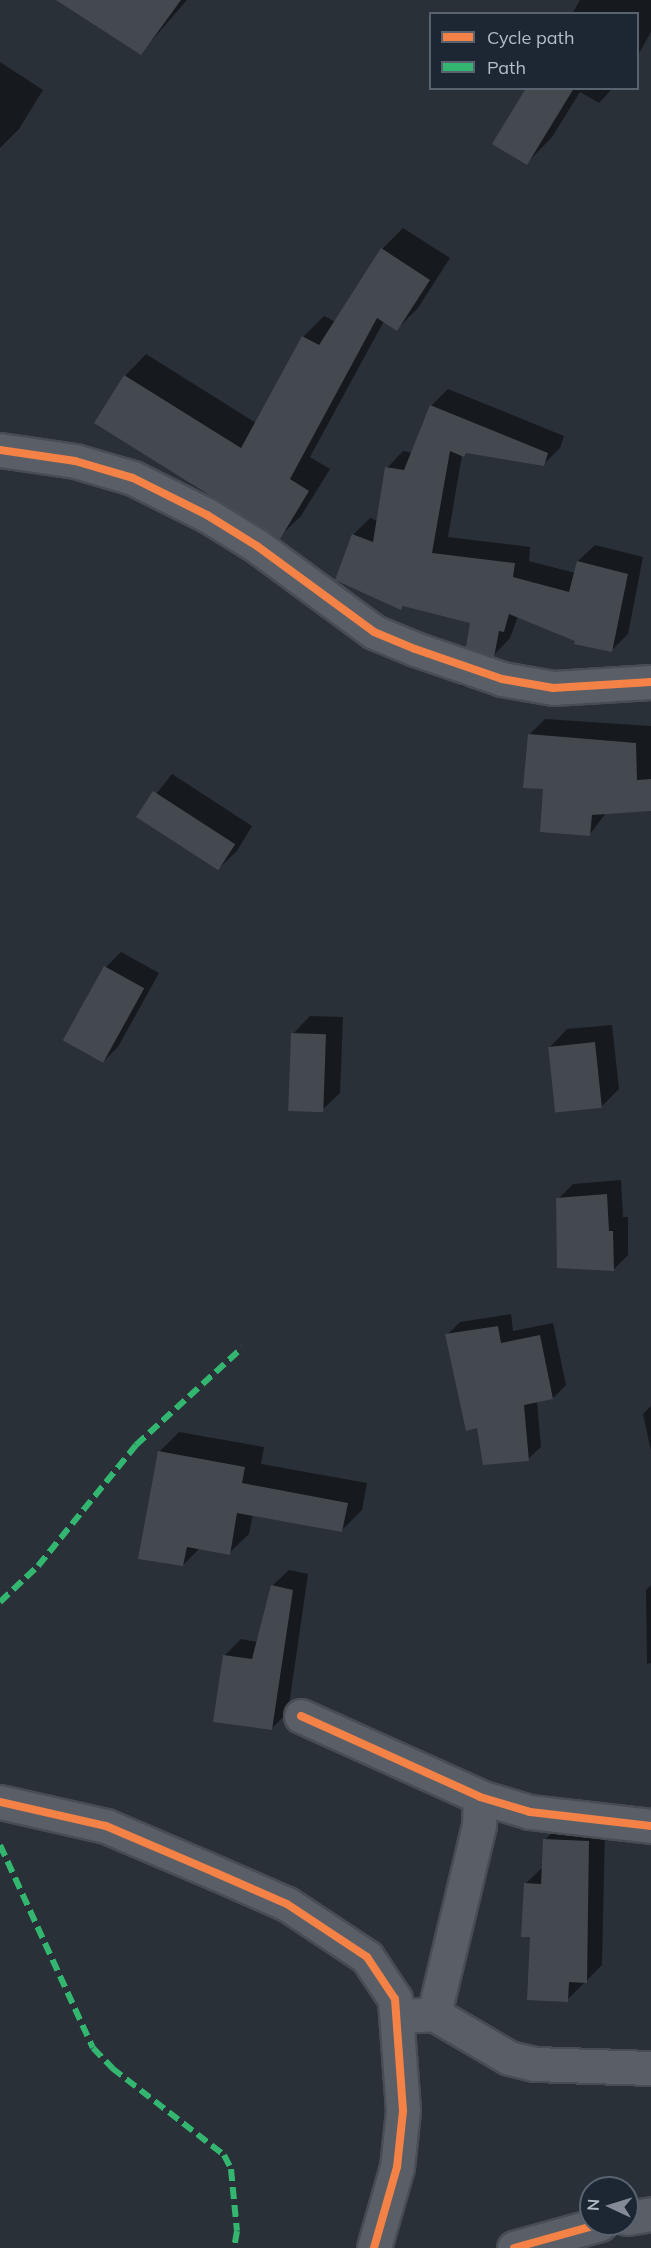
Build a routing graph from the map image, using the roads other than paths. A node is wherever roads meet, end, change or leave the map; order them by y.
1 (0, 450) edge
2 (651, 682) edge
3 (301, 1716) dead end
4 (480, 1797) junction
5 (0, 1802) edge
6 (651, 1826) edge
7 (434, 2014) junction
8 (399, 2016) junction
9 (651, 2068) edge
10 (579, 2230) edge
11 (374, 2248) edge
12 (514, 2248) edge

1 - 2 street
3 - 4 street
4 - 6 street
4 - 7 street
5 - 8 street
7 - 8 street
7 - 9 street
8 - 11 street
10 - 12 street

